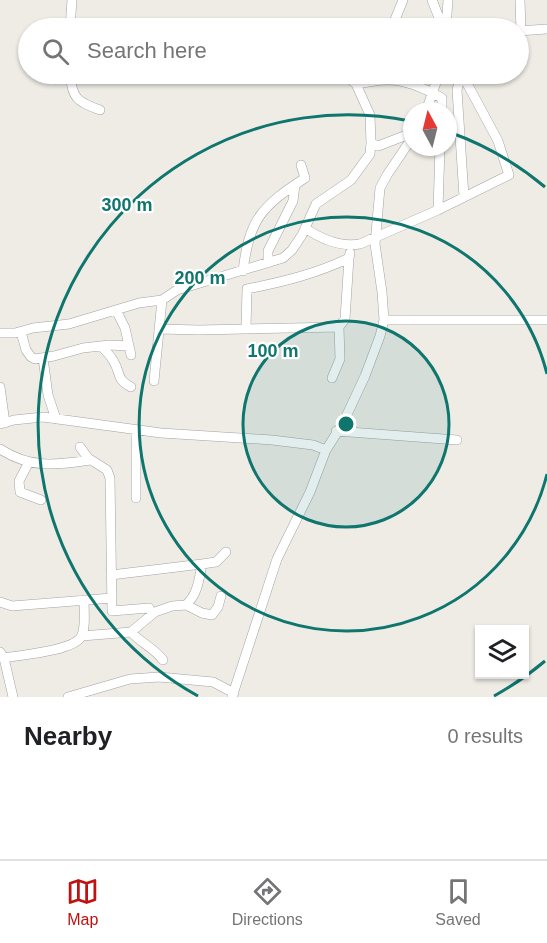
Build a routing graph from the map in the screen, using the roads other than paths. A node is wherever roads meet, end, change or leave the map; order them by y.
1 (72, 0) edge
2 (403, 0) edge
3 (432, 0) edge
4 (448, 0) edge
5 (520, 0) edge
6 (70, 18) edge
7 (396, 18) edge
8 (440, 18) edge
9 (446, 18) edge
10 (520, 18) edge
11 (547, 29) edge
12 (529, 30) edge
13 (72, 84) edge
14 (356, 84) edge
15 (408, 84) edge
16 (436, 84) edge
17 (459, 84) edge
18 (467, 84) edge
19 (433, 93) junction
20 (430, 102) edge
21 (442, 102) edge
22 (100, 110) dead end
23 (403, 137) edge
24 (371, 143) junction
25 (403, 151) edge
26 (440, 156) edge
27 (301, 165) dead end
28 (295, 185) junction
29 (464, 197) junction
30 (438, 210) junction
31 (305, 228) junction
32 (375, 237) junction
33 (352, 245) junction
34 (349, 258) junction
35 (268, 263) junction
36 (243, 271) junction
37 (162, 300) junction
38 (116, 310) junction
39 (384, 320) junction
40 (547, 320) edge
41 (339, 327) junction
42 (159, 329) junction
43 (246, 329) junction
44 (21, 332) junction
45 (0, 333) edge
46 (101, 346) junction
47 (42, 358) junction
48 (332, 378) dead end
49 (154, 381) dead end
50 (0, 387) edge
51 (131, 387) dead end
52 (56, 419) junction
53 (2, 424) edge
54 (136, 430) junction
55 (336, 431) junction
56 (458, 440) dead end
57 (80, 447) dead end
58 (0, 449) edge
59 (326, 450) junction
60 (90, 460) junction
61 (30, 462) junction
62 (136, 498) dead end
63 (41, 500) dead end
64 (226, 552) dead end
65 (202, 564) junction
66 (111, 574) junction
67 (221, 596) dead end
68 (112, 598) junction
69 (84, 600) junction
70 (0, 602) edge
71 (186, 605) junction
72 (152, 614) junction
73 (131, 632) junction
74 (82, 636) junction
75 (2, 655) edge
76 (163, 660) dead end
77 (102, 686) junction
78 (233, 695) edge
79 (13, 697) edge
80 (68, 697) edge
81 (105, 697) edge

1 - 6 street
2 - 7 street
3 - 8 street
4 - 9 street
5 - 10 street
11 - 12 street
13 - 22 street
14 - 24 street
15 - 19 street
16 - 19 street
17 - 29 street
18 - 29 street
19 - 20 street
19 - 21 street
23 - 24 street
24 - 31 street
25 - 32 street
26 - 30 street
27 - 28 street
28 - 35 street
28 - 36 street
29 - 30 street
30 - 32 street
31 - 33 street
31 - 35 street
32 - 33 street
32 - 39 street
33 - 34 street
34 - 41 street
34 - 43 street
35 - 36 street
36 - 37 street
37 - 38 street
37 - 42 street
38 - 44 street
38 - 46 street
39 - 40 street
39 - 55 street
41 - 43 street
41 - 48 street
42 - 43 street
42 - 49 street
44 - 45 street
44 - 47 street
46 - 47 street
46 - 51 street
47 - 52 street
50 - 53 street
52 - 53 street
52 - 54 street
54 - 59 street
54 - 62 street
55 - 56 street
55 - 59 street
57 - 60 street
58 - 61 street
59 - 78 street
60 - 61 street
60 - 66 street
61 - 63 street
64 - 65 street
65 - 66 street
65 - 71 street
66 - 68 street
67 - 71 street
68 - 69 street
68 - 72 street
69 - 70 street
69 - 74 street
71 - 72 street
72 - 73 street
73 - 74 street
73 - 76 street
74 - 75 street
75 - 79 street
77 - 78 street
77 - 80 street
77 - 81 street

